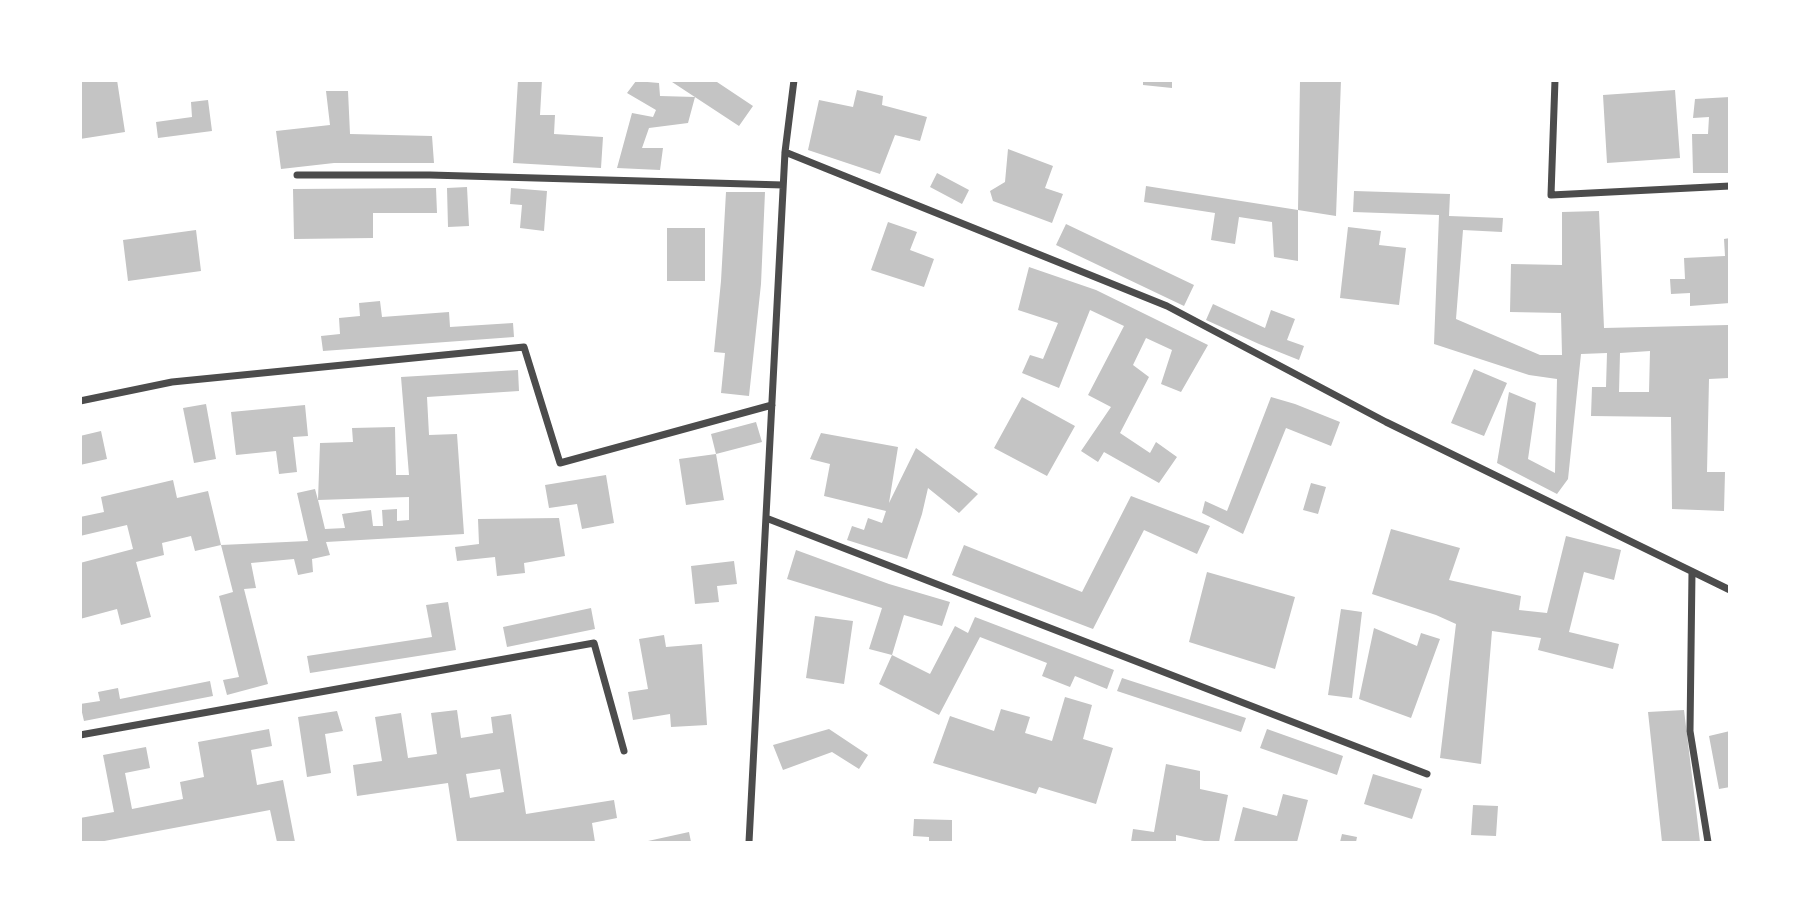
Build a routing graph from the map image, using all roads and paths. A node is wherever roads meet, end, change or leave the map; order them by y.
1 (794, 80) edge
2 (1555, 80) edge
3 (785, 152) junction
4 (297, 175) dead end
5 (783, 185) junction
6 (1730, 187) edge
7 (80, 401) edge
8 (772, 405) junction
9 (766, 518) junction
10 (1692, 572) junction
11 (1730, 590) edge
12 (80, 735) edge
13 (624, 751) dead end
14 (1427, 774) dead end
15 (750, 842) edge
16 (1708, 842) edge

1 - 3 street
2 - 6 street
3 - 5 street
3 - 10 street
4 - 5 street
5 - 8 street
7 - 8 street
8 - 9 street
9 - 14 street
9 - 15 street
10 - 11 street
10 - 16 street
12 - 13 street

